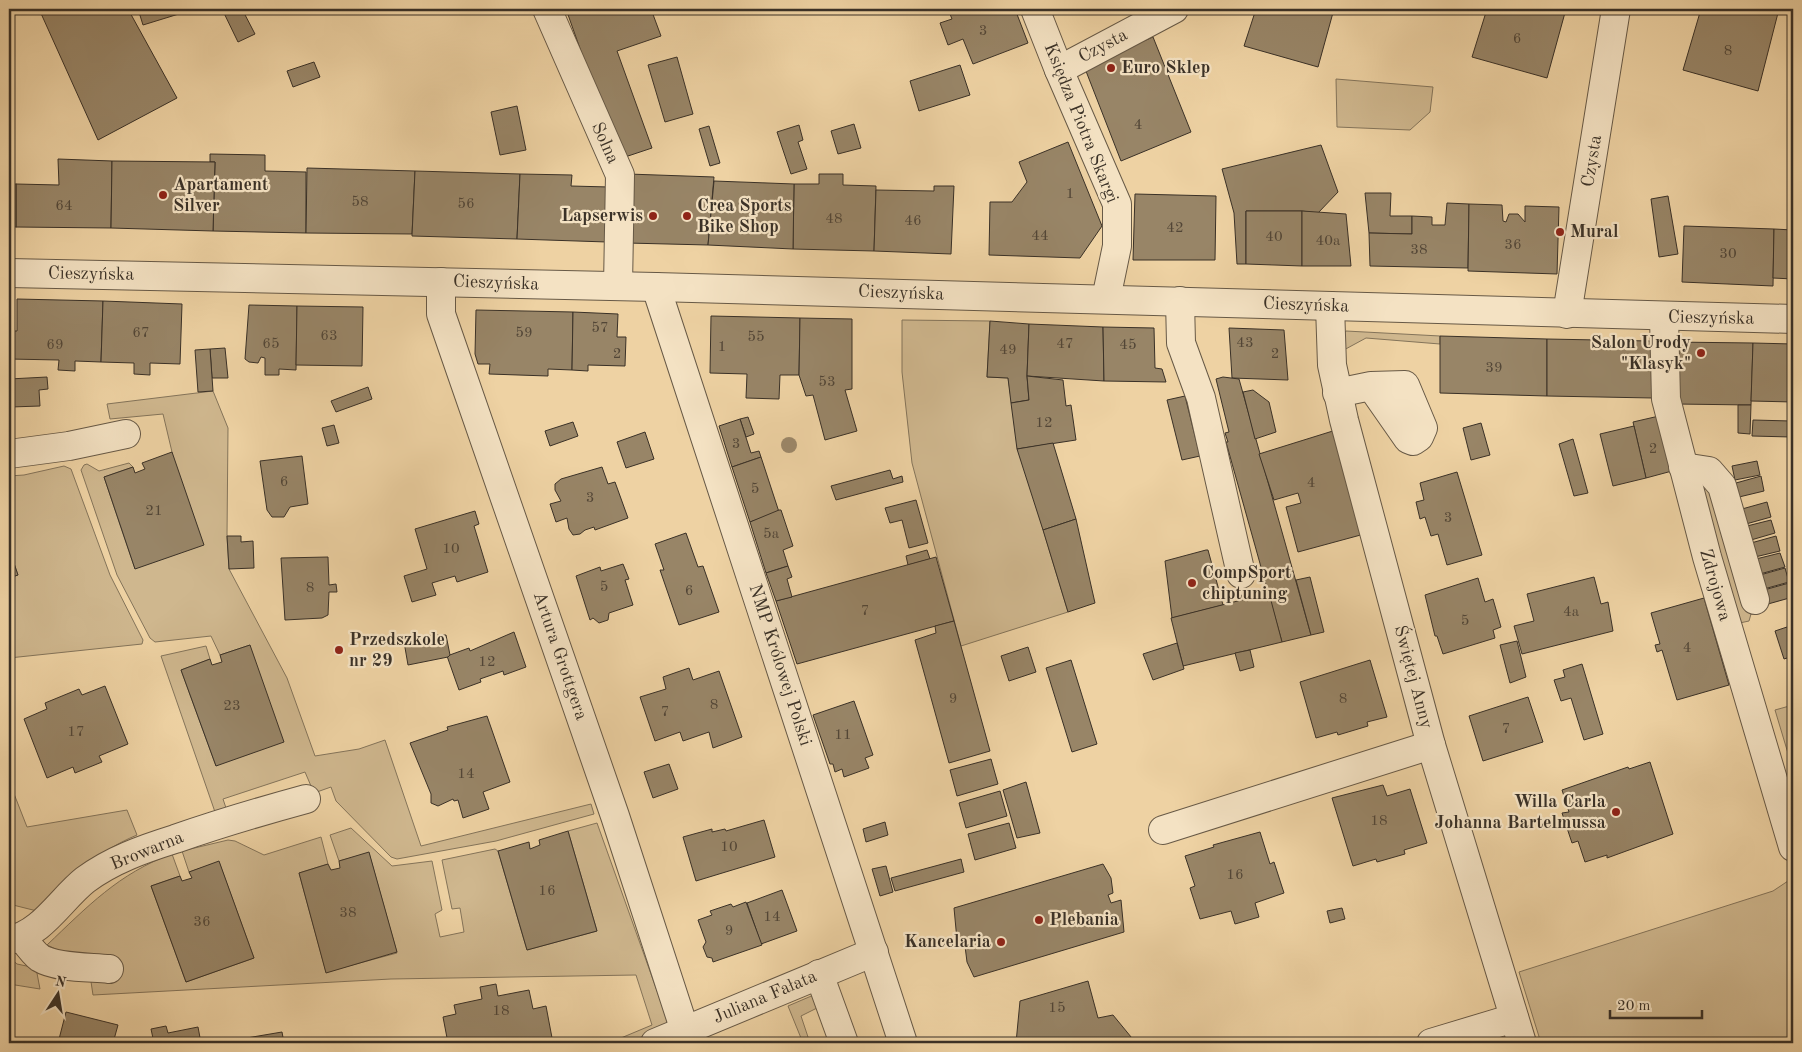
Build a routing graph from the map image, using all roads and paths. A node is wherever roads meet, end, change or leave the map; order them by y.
1 (547, 9) edge
2 (1035, 9) edge
3 (1174, 9) edge
4 (1616, 9) edge
5 (1059, 70) junction
6 (9, 273) edge
7 (442, 282) junction
8 (618, 286) junction
9 (656, 287) junction
10 (1106, 299) junction
11 (1180, 301) junction
12 (1330, 306) junction
13 (1568, 314) junction
14 (1664, 317) junction
15 (1793, 319) edge
16 (1371, 386) dead end
17 (1337, 393) junction
18 (126, 434) dead end
19 (9, 454) edge
20 (1683, 467) junction
21 (1240, 574) dead end
22 (1755, 600) dead end
23 (1431, 745) junction
24 (306, 799) dead end
25 (1163, 830) dead end
26 (1793, 847) edge
27 (15, 938) edge
28 (874, 952) junction
29 (821, 966) junction
30 (109, 969) dead end
31 (1518, 1031) edge
32 (691, 1034) edge
33 (655, 1043) edge
34 (844, 1043) edge
35 (904, 1043) edge
36 (1431, 1043) edge

1 - 8 street, Solna
2 - 5 street, Księdza Piotra Skargi
3 - 5 street, Czysta
4 - 13 street, Czysta
5 - 10 street, Księdza Piotra Skargi
6 - 7 street, Cieszyńska
7 - 8 street, Cieszyńska
7 - 32 street, Artura Grottgera
8 - 9 street, Cieszyńska
9 - 10 street, Cieszyńska
9 - 28 street, NMP Królowej Polski
10 - 11 street, Cieszyńska
11 - 12 street, Cieszyńska
11 - 21 street
12 - 13 street, Cieszyńska
12 - 17 street, Świętej Anny
13 - 14 street, Cieszyńska
14 - 15 street, Cieszyńska
14 - 20 street, Zdrojowa
16 - 17 street
17 - 23 street, Świętej Anny
18 - 19 street
20 - 22 street
20 - 26 street, Zdrojowa
23 - 25 street
23 - 31 street, Świętej Anny
24 - 27 street, Browarna
27 - 30 street
28 - 29 street, Juliana Fałata
28 - 35 street, NMP Królowej Polski
29 - 32 street, Juliana Fałata
29 - 34 street
31 - 36 street
32 - 33 street, Juliana Fałata

